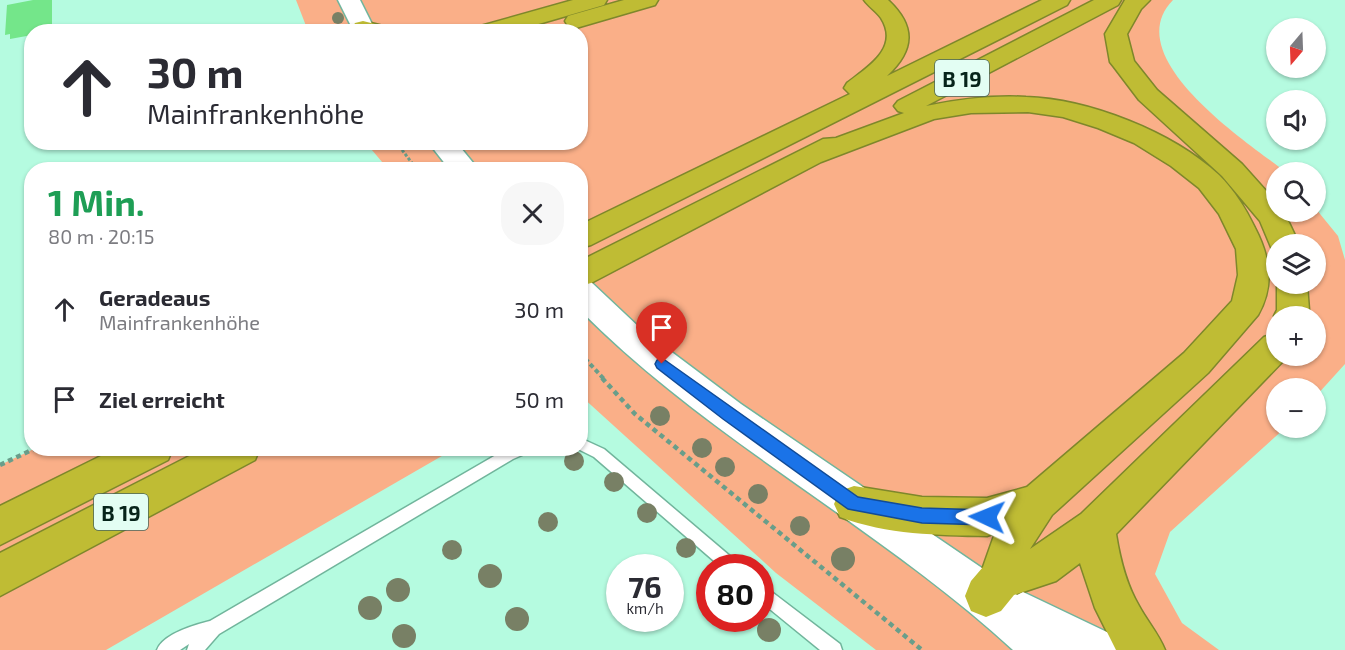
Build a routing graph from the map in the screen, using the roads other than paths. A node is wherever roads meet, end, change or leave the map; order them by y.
1 (349, 0) edge
2 (596, 0) edge
3 (647, 0) edge
4 (876, 0) edge
5 (1059, 0) edge
6 (1110, 0) edge
7 (1139, 0) edge
8 (365, 24) edge
9 (513, 24) edge
10 (566, 24) edge
11 (811, 124) junction
12 (448, 150) edge
13 (814, 155) junction
14 (459, 162) edge
15 (588, 234) edge
16 (1280, 234) edge
17 (588, 271) edge
18 (588, 298) edge
19 (1266, 356) edge
20 (588, 448) edge
21 (139, 456) edge
22 (227, 456) edge
23 (506, 456) edge
24 (1038, 502) junction
25 (854, 504) junction
26 (0, 526) edge
27 (1095, 528) junction
28 (717, 554) edge
29 (0, 575) edge
30 (993, 587) junction
31 (774, 603) edge
32 (213, 628) junction
33 (165, 650) edge
34 (195, 650) edge
35 (834, 650) edge
36 (1046, 650) edge
37 (1095, 650) edge
38 (1143, 650) edge

1 - 8 street
2 - 9 highway
3 - 10 highway
4 - 11 highway
5 - 11 highway, B 19
6 - 13 highway, B 19
7 - 16 highway
11 - 15 highway, B 19
12 - 14 street
13 - 17 highway, B 19
13 - 24 highway
18 - 25 street
19 - 27 highway
20 - 28 lane
21 - 26 highway, B 19
22 - 29 highway, B 19
23 - 32 lane
24 - 25 highway
24 - 30 highway
25 - 30 street
27 - 30 highway
27 - 38 highway
30 - 36 street
30 - 37 street
31 - 35 lane
32 - 33 lane
32 - 34 lane

